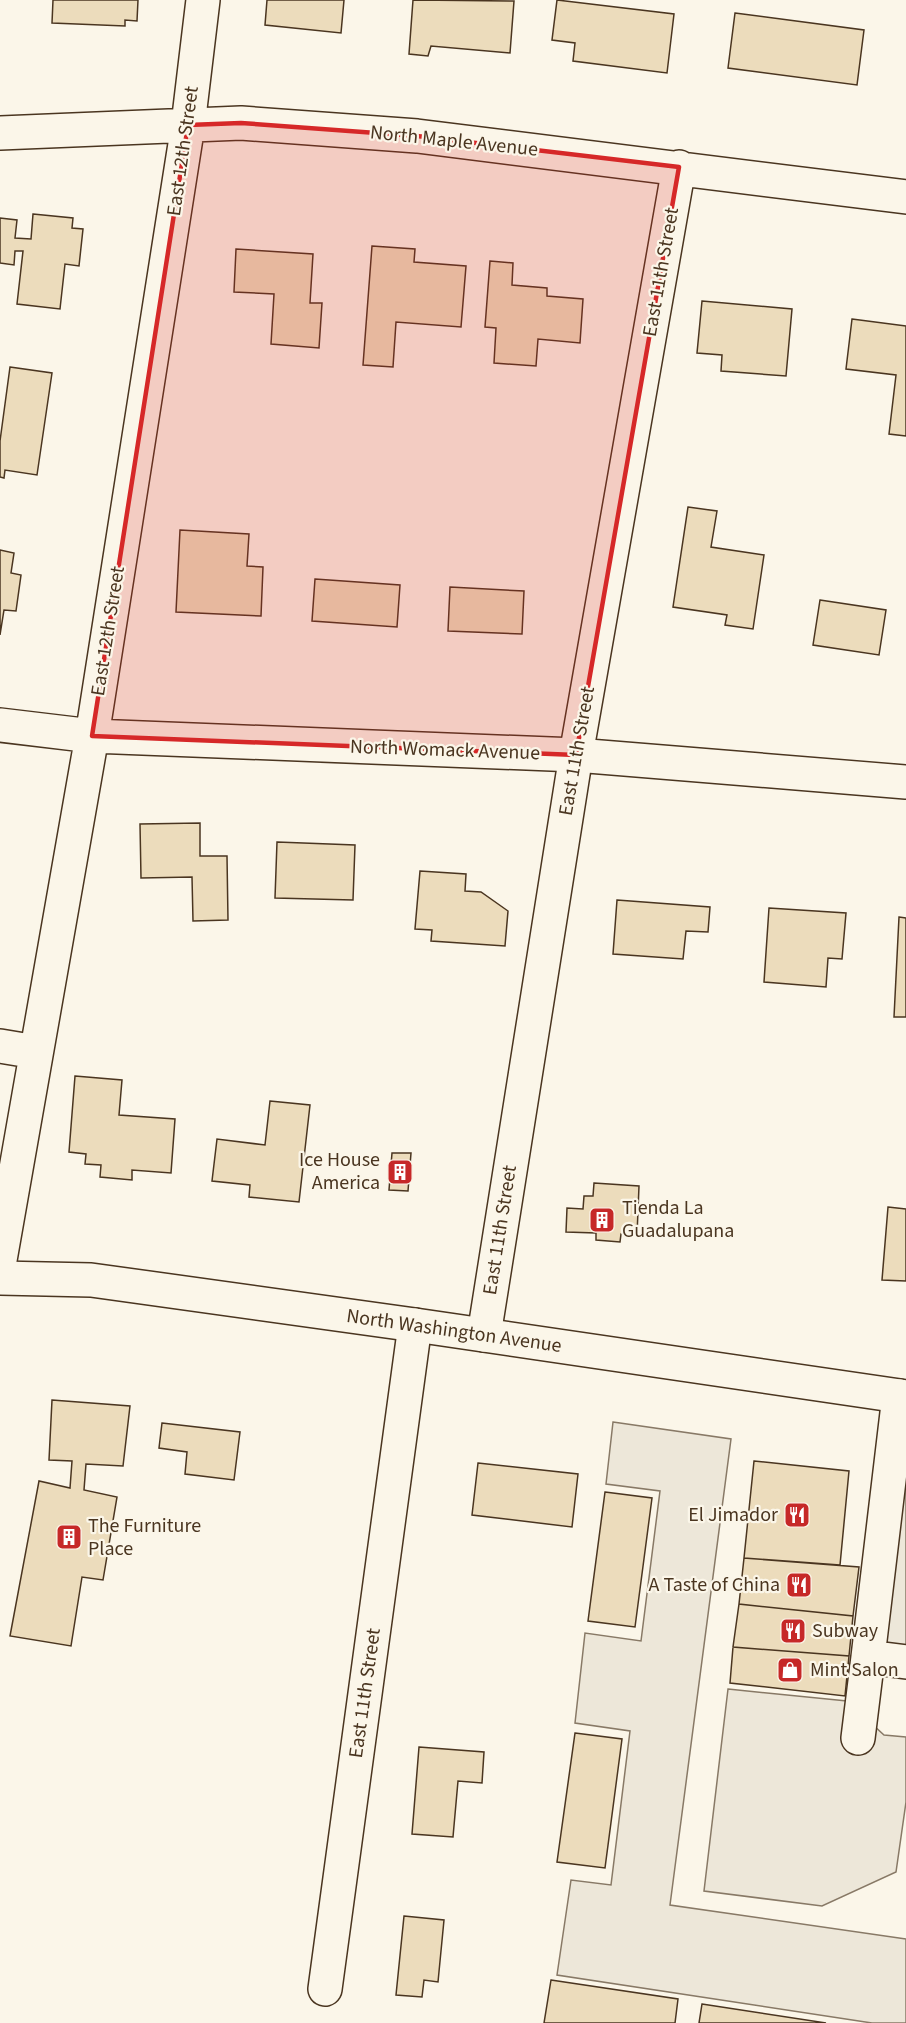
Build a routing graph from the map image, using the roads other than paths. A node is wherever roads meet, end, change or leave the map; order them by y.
1 (203, 0) edge
2 (188, 125) junction
3 (0, 133) edge
4 (679, 167) junction
5 (906, 197) edge
6 (0, 725) edge
7 (92, 736) junction
8 (576, 755) junction
9 (906, 782) edge
10 (0, 1046) edge
11 (36, 1052) junction
12 (0, 1260) edge
13 (0, 1278) edge
14 (415, 1325) junction
15 (484, 1335) junction
16 (903, 1397) edge
17 (898, 1477) edge
18 (868, 1657) junction
19 (906, 1662) edge
20 (858, 1738) dead end
21 (325, 1989) dead end

1 - 2 street, East 12th Street
2 - 3 street, North Maple Avenue
2 - 4 street, North Maple Avenue
2 - 7 street, East 12th Street
4 - 5 street, North Maple Avenue
4 - 8 street, East 11th Street
6 - 7 street, North Womack Avenue
7 - 8 street, North Womack Avenue
7 - 11 street, East 12th Street
8 - 9 street, North Womack Avenue
8 - 15 street, East 11th Street
10 - 11 street
11 - 12 street, East 12th Street
13 - 14 street, North Washington Avenue
14 - 15 street, North Washington Avenue
14 - 21 street, East 11th Street
15 - 16 street, North Washington Avenue
16 - 17 street
17 - 18 street
18 - 19 street
18 - 20 street

